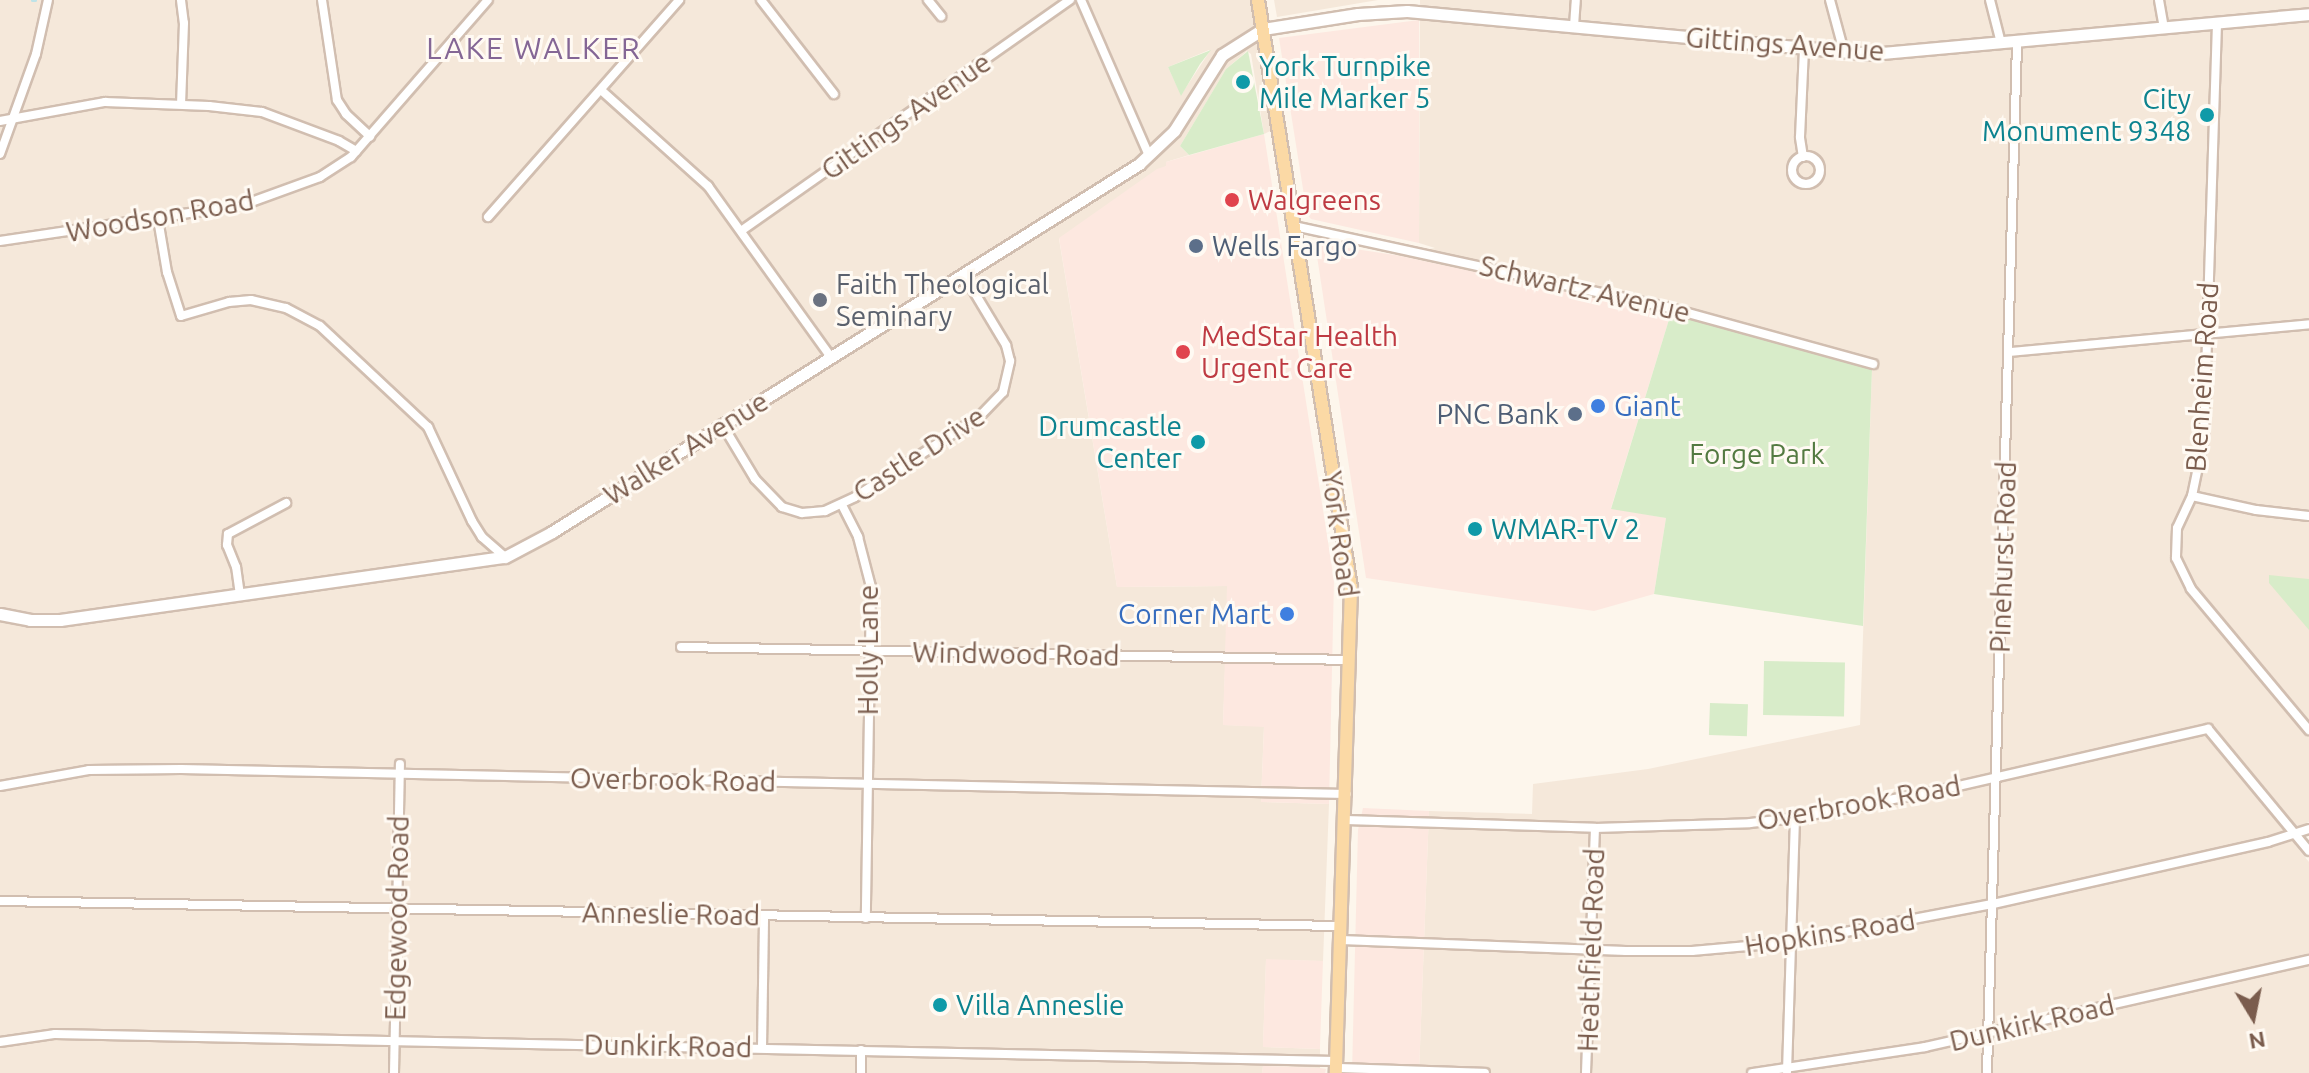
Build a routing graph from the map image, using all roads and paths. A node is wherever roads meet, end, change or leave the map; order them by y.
1 (48, 0) edge
2 (181, 0) edge
3 (322, 0) edge
4 (488, 0) edge
5 (679, 0) edge
6 (761, 0) edge
7 (928, 0) edge
8 (1070, 0) edge
9 (1081, 0) edge
10 (1258, 0) edge
11 (1576, 0) edge
12 (1830, 0) edge
13 (1990, 0) edge
14 (2159, 0) edge
15 (2309, 14) edge
16 (941, 16) dead end
17 (2217, 23) junction
18 (1574, 26) junction
19 (2164, 28) junction
20 (1263, 29) junction
21 (2017, 41) junction
22 (2001, 43) junction
23 (1804, 48) junction
24 (1844, 52) junction
25 (601, 90) junction
26 (834, 94) dead end
27 (181, 104) junction
28 (15, 119) junction
29 (0, 121) edge
30 (370, 136) junction
31 (356, 151) junction
32 (0, 154) edge
33 (1149, 156) junction
34 (1803, 157) dead end
35 (488, 217) dead end
36 (158, 219) junction
37 (1294, 226) junction
38 (741, 231) junction
39 (0, 241) edge
40 (964, 275) junction
41 (2309, 324) edge
42 (2209, 333) junction
43 (2010, 352) junction
44 (831, 357) junction
45 (1873, 364) dead end
46 (722, 424) junction
47 (2192, 496) junction
48 (286, 503) dead end
49 (842, 505) junction
50 (2309, 516) edge
51 (505, 557) junction
52 (240, 595) junction
53 (0, 614) edge
54 (681, 647) dead end
55 (870, 651) junction
56 (1350, 660) junction
57 (2309, 730) edge
58 (400, 764) dead end
59 (400, 775) junction
60 (1996, 777) junction
61 (868, 784) junction
62 (0, 786) edge
63 (1347, 794) junction
64 (1795, 818) junction
65 (1346, 820) junction
66 (1595, 828) junction
67 (2309, 829) edge
68 (2295, 834) junction
69 (2309, 851) edge
70 (0, 901) edge
71 (1993, 904) junction
72 (397, 907) junction
73 (764, 916) junction
74 (866, 918) junction
75 (1342, 926) junction
76 (1341, 940) junction
77 (1793, 942) junction
78 (1591, 950) junction
79 (2309, 960) edge
80 (1987, 1033) junction
81 (394, 1040) junction
82 (0, 1042) edge
83 (762, 1048) junction
84 (861, 1050) junction
85 (1336, 1067) edge
86 (1787, 1072) edge
87 (394, 1073) edge
88 (861, 1073) edge
89 (1485, 1073) edge
90 (1586, 1073) edge
91 (1752, 1073) edge
92 (1987, 1073) edge

1 - 28 street
2 - 27 street
3 - 30 street
4 - 30 street, Woodson Road
5 - 25 street
6 - 26 street
7 - 16 street
8 - 38 street, Gittings Avenue
9 - 33 street
10 - 20 main road, York Road
11 - 18 street
12 - 24 street
13 - 22 street
14 - 19 street
15 - 17 street, Gittings Avenue
17 - 19 street, Gittings Avenue
17 - 42 street, Blenheim Road
18 - 20 street, Gittings Avenue
18 - 23 street, Gittings Avenue
19 - 21 street, Gittings Avenue
20 - 33 street, Walker Avenue
20 - 37 main road, York Road
21 - 22 street, Gittings Avenue
21 - 43 street, Pinehurst Road
22 - 24 street, Gittings Avenue
23 - 24 street, Gittings Avenue
23 - 34 street
25 - 35 street
25 - 38 street
27 - 28 street
27 - 31 street
28 - 29 street
28 - 32 street
30 - 31 street, Woodson Road
31 - 36 street, Woodson Road
33 - 40 street, Walker Avenue
36 - 39 street, Woodson Road
36 - 51 street
37 - 45 street, Schwartz Avenue
37 - 56 main road, York Road
38 - 44 street
40 - 44 street, Walker Avenue
40 - 49 street, Castle Drive
41 - 42 street
42 - 43 street
42 - 47 street, Blenheim Road
43 - 60 street, Pinehurst Road
44 - 46 street, Walker Avenue
46 - 49 street
46 - 51 street, Walker Avenue
47 - 50 street
47 - 57 street, Blenheim Road
48 - 52 street
49 - 55 street, Holly Lane
51 - 52 street, Walker Avenue
52 - 53 street, Walker Avenue
54 - 55 street, Windwood Road
55 - 56 street, Windwood Road
55 - 61 street, Holly Lane
56 - 63 main road, York Road
58 - 59 street, Edgewood Road
59 - 61 street, Overbrook Road
59 - 62 street, Overbrook Road
59 - 72 street, Edgewood Road
60 - 64 street, Overbrook Road
60 - 68 street, Overbrook Road
60 - 71 street, Pinehurst Road
61 - 63 street, Overbrook Road
61 - 74 street, Holly Lane
63 - 65 main road, York Road
64 - 66 street, Overbrook Road
64 - 77 street
65 - 66 street, Overbrook Road
65 - 75 main road, York Road
66 - 78 street, Heathfield Road
67 - 68 street, Hopkins Road
68 - 69 street, Overbrook Road
68 - 71 street, Hopkins Road
70 - 72 street, Anneslie Road
71 - 77 street, Hopkins Road
71 - 80 street, Pinehurst Road
72 - 73 street, Anneslie Road
72 - 81 street, Edgewood Road
73 - 74 street, Anneslie Road
73 - 83 street
74 - 75 street, Anneslie Road
75 - 76 main road, York Road
76 - 78 street, Hopkins Road
76 - 85 main road, York Road
77 - 78 street, Hopkins Road
77 - 86 street
78 - 90 street, Heathfield Road
79 - 80 street, Dunkirk Road
80 - 86 street, Dunkirk Road
80 - 92 street, Pinehurst Road
81 - 82 street, Dunkirk Road
81 - 83 street, Dunkirk Road
81 - 87 street, Edgewood Road
83 - 84 street, Dunkirk Road
84 - 85 street, Dunkirk Road
84 - 88 street
85 - 89 street, Dunkirk Road
86 - 91 street, Dunkirk Road

